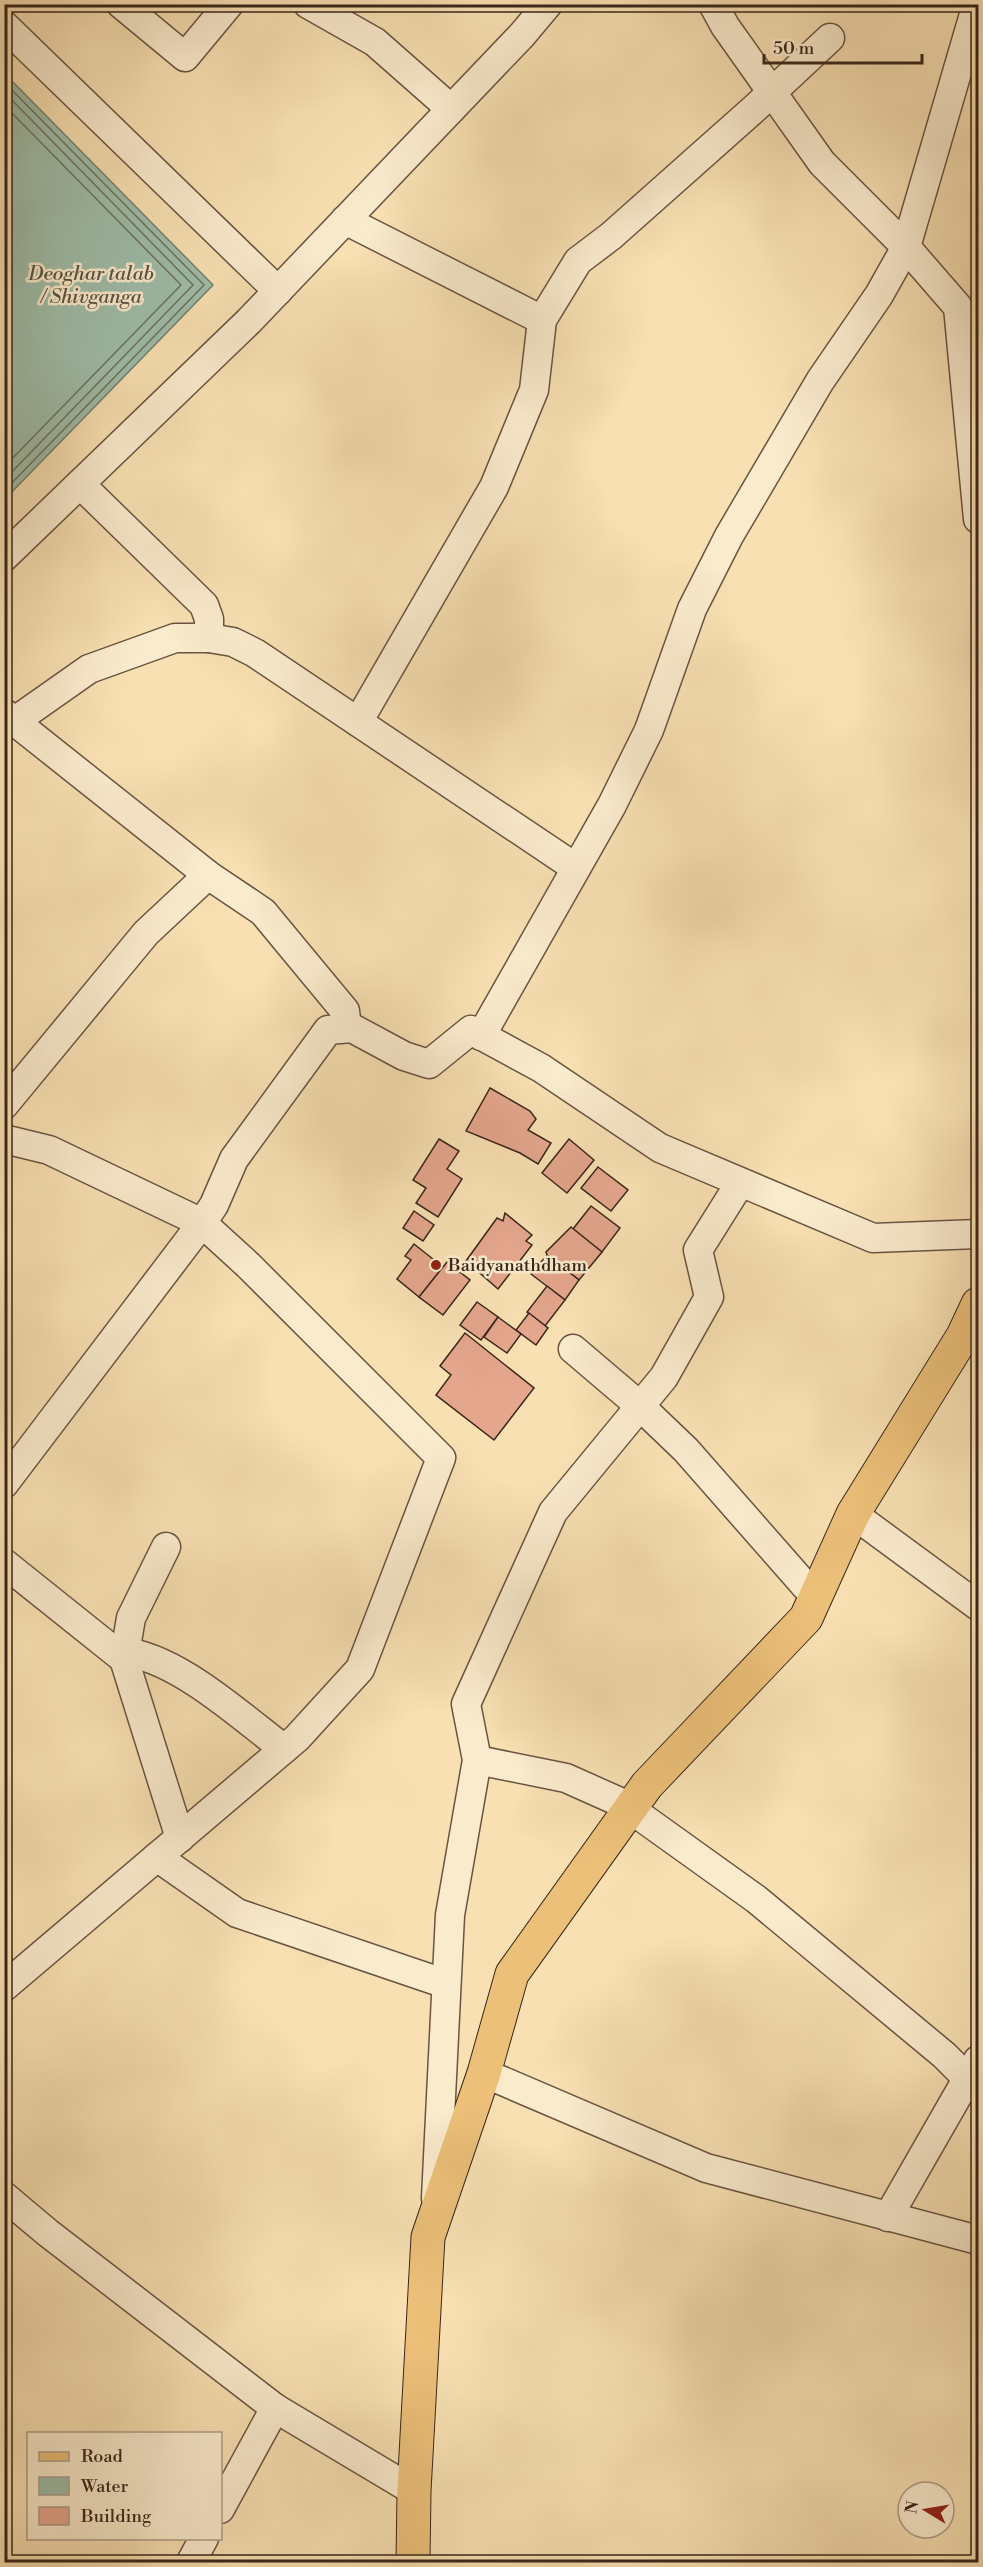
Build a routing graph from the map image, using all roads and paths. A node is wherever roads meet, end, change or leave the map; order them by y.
1 (121, 4) edge
2 (229, 4) edge
3 (308, 4) edge
4 (548, 4) edge
5 (713, 4) edge
6 (977, 4) edge
7 (4, 25) edge
8 (830, 38) dead end
9 (772, 93) junction
10 (451, 109) junction
11 (345, 220) junction
12 (906, 247) junction
13 (278, 291) junction
14 (542, 320) junction
15 (970, 343) edge
16 (80, 484) junction
17 (978, 519) edge
18 (4, 557) edge
19 (210, 638) junction
20 (10, 717) edge
21 (358, 722) junction
22 (576, 868) junction
23 (208, 875) junction
24 (347, 1028) junction
25 (481, 1036) junction
26 (4, 1105) edge
27 (4, 1139) edge
28 (740, 1183) junction
29 (202, 1224) junction
30 (978, 1234) edge
31 (978, 1304) edge
32 (573, 1349) dead end
33 (640, 1406) junction
34 (4, 1484) edge
35 (853, 1514) junction
36 (166, 1547) dead end
37 (4, 1563) edge
38 (816, 1598) junction
39 (978, 1606) edge
40 (123, 1659) junction
41 (284, 1749) junction
42 (477, 1760) junction
43 (629, 1809) junction
44 (180, 1838) junction
45 (158, 1857) junction
46 (446, 1984) junction
47 (4, 1987) edge
48 (973, 2070) edge
49 (484, 2073) junction
50 (4, 2196) edge
51 (888, 2217) junction
52 (435, 2218) junction
53 (978, 2240) edge
54 (275, 2408) junction
55 (414, 2491) junction
56 (222, 2505) edge
57 (203, 2540) edge
58 (191, 2562) edge
59 (413, 2562) edge

1 - 2 street
3 - 10 street
4 - 10 street
5 - 9 street
6 - 12 street
7 - 13 street
8 - 9 street
9 - 12 street
9 - 14 street
10 - 11 street
11 - 13 street
11 - 14 street
12 - 15 street
12 - 22 street
13 - 16 street
14 - 21 street
15 - 17 street
16 - 18 street
16 - 19 street
19 - 20 street
19 - 21 street
20 - 23 street
21 - 22 street
22 - 25 street
23 - 24 street
23 - 26 street
24 - 25 street
24 - 29 street
25 - 28 street
27 - 29 street
28 - 30 street
28 - 33 street
29 - 34 street
29 - 41 street
31 - 35 main road
32 - 33 street
33 - 38 street
33 - 42 street
35 - 38 main road
35 - 39 street
36 - 40 street
37 - 40 street
38 - 43 main road
40 - 41 street
40 - 44 street
41 - 44 street
42 - 43 street
42 - 46 street
43 - 48 street
43 - 49 main road
44 - 45 street
45 - 46 street
45 - 47 street
46 - 52 street
48 - 51 street
49 - 51 street
49 - 52 main road
50 - 54 street
51 - 53 street
52 - 55 main road
54 - 55 street
54 - 56 street
55 - 59 main road
57 - 58 street

